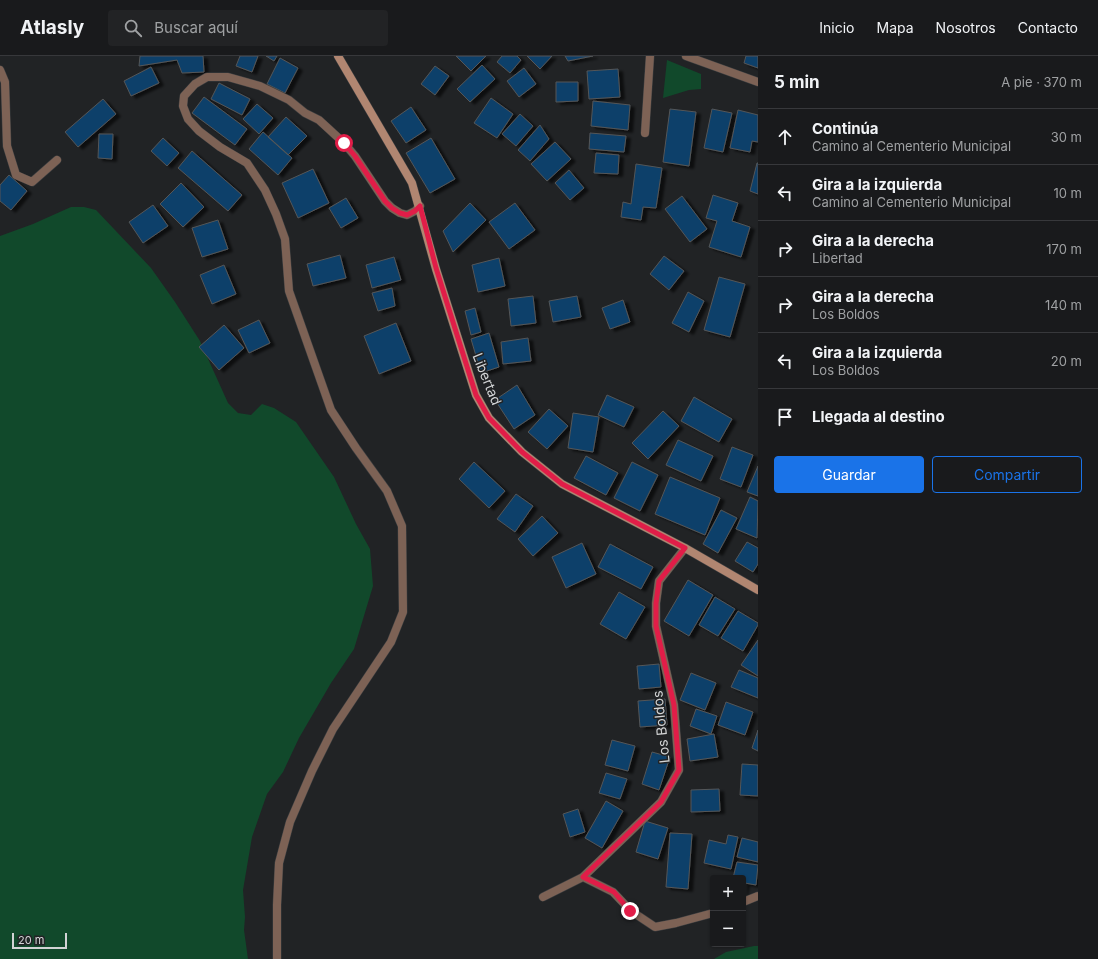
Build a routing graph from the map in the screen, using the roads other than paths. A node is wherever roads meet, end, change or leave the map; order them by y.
1 (338, 56) edge
2 (650, 56) edge
3 (686, 56) edge
4 (0, 70) edge
5 (758, 82) edge
6 (645, 133) dead end
7 (57, 160) dead end
8 (420, 206) junction
9 (685, 548) junction
10 (758, 590) edge
11 (583, 877) junction
12 (758, 896) edge
13 (543, 897) dead end
14 (746, 901) edge
15 (710, 914) edge
16 (277, 959) edge

1 - 8 street, Libertad
2 - 6 street
3 - 5 street
4 - 7 street
8 - 9 street, Libertad
8 - 16 street
9 - 10 street, Libertad
9 - 11 street, Los Boldos
11 - 13 street, Los Boldos
11 - 15 street
12 - 14 street

